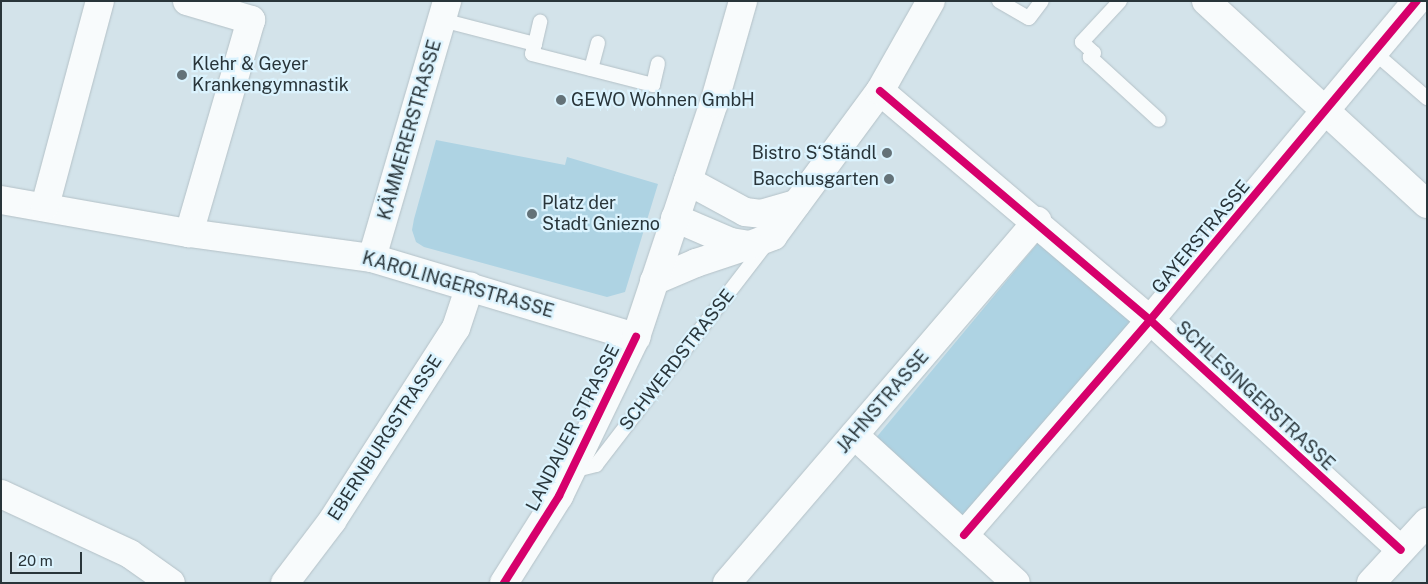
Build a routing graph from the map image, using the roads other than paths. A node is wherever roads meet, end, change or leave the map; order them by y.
1 (100, 1) edge
2 (187, 1) edge
3 (743, 1) edge
4 (931, 1) edge
5 (999, 1) edge
6 (1042, 1) edge
7 (1120, 1) edge
8 (1206, 1) edge
9 (1417, 1) edge
10 (445, 10) edge
11 (540, 22) dead end
12 (598, 43) dead end
13 (535, 44) junction
14 (1375, 53) junction
15 (658, 64) dead end
16 (591, 69) junction
17 (880, 91) junction
18 (1427, 98) edge
19 (1326, 111) junction
20 (1160, 120) dead end
21 (688, 181) junction
22 (1, 200) edge
23 (797, 204) junction
24 (1427, 204) edge
25 (45, 206) junction
26 (675, 218) junction
27 (1037, 221) junction
28 (189, 232) junction
29 (762, 240) junction
30 (372, 258) junction
31 (654, 281) junction
32 (470, 286) junction
33 (1150, 320) junction
34 (636, 337) junction
35 (854, 435) junction
36 (572, 471) junction
37 (1, 494) edge
38 (1427, 522) edge
39 (964, 536) junction
40 (1401, 550) junction
41 (171, 583) edge
42 (285, 583) edge
43 (504, 583) edge
44 (727, 583) edge
45 (1016, 583) edge
46 (1371, 583) edge

1 - 25 street
2 - 28 street
3 - 21 street, LANDAUER STRASSE
4 - 17 street, SCHWERDSTRASSE
5 - 6 lane
7 - 20 lane
8 - 19 street
9 - 14 street, GAYERSTRASSE
10 - 13 lane
10 - 30 street, KÄMMERERSTRASSE
11 - 13 lane
12 - 16 lane
13 - 16 lane
14 - 18 lane
14 - 19 street, GAYERSTRASSE
15 - 16 lane
17 - 23 street, SCHWERDSTRASSE
17 - 27 street, SCHLESINGERSTRASSE
19 - 24 street
19 - 33 street, GAYERSTRASSE
21 - 23 street
21 - 26 street, LANDAUER STRASSE
22 - 25 street, KAROLINGERSTRASSE
23 - 29 street, SCHWERDSTRASSE
25 - 28 street, KAROLINGERSTRASSE
26 - 29 street
26 - 31 street, LANDAUER STRASSE
27 - 33 street, SCHLESINGERSTRASSE
27 - 35 street, JAHNSTRASSE
28 - 30 street, KAROLINGERSTRASSE
29 - 31 street
29 - 36 lane, SCHWERDSTRASSE
30 - 32 street, KAROLINGERSTRASSE
31 - 34 street, LANDAUER STRASSE
32 - 34 street, KAROLINGERSTRASSE
32 - 42 street, EBERNBURGSTRASSE
33 - 39 street, GAYERSTRASSE
33 - 40 street, SCHLESINGERSTRASSE
34 - 36 street, LANDAUER STRASSE
35 - 39 street
35 - 44 street, JAHNSTRASSE
36 - 43 street, LANDAUER STRASSE
37 - 41 street
38 - 40 street
39 - 45 street
40 - 46 street

